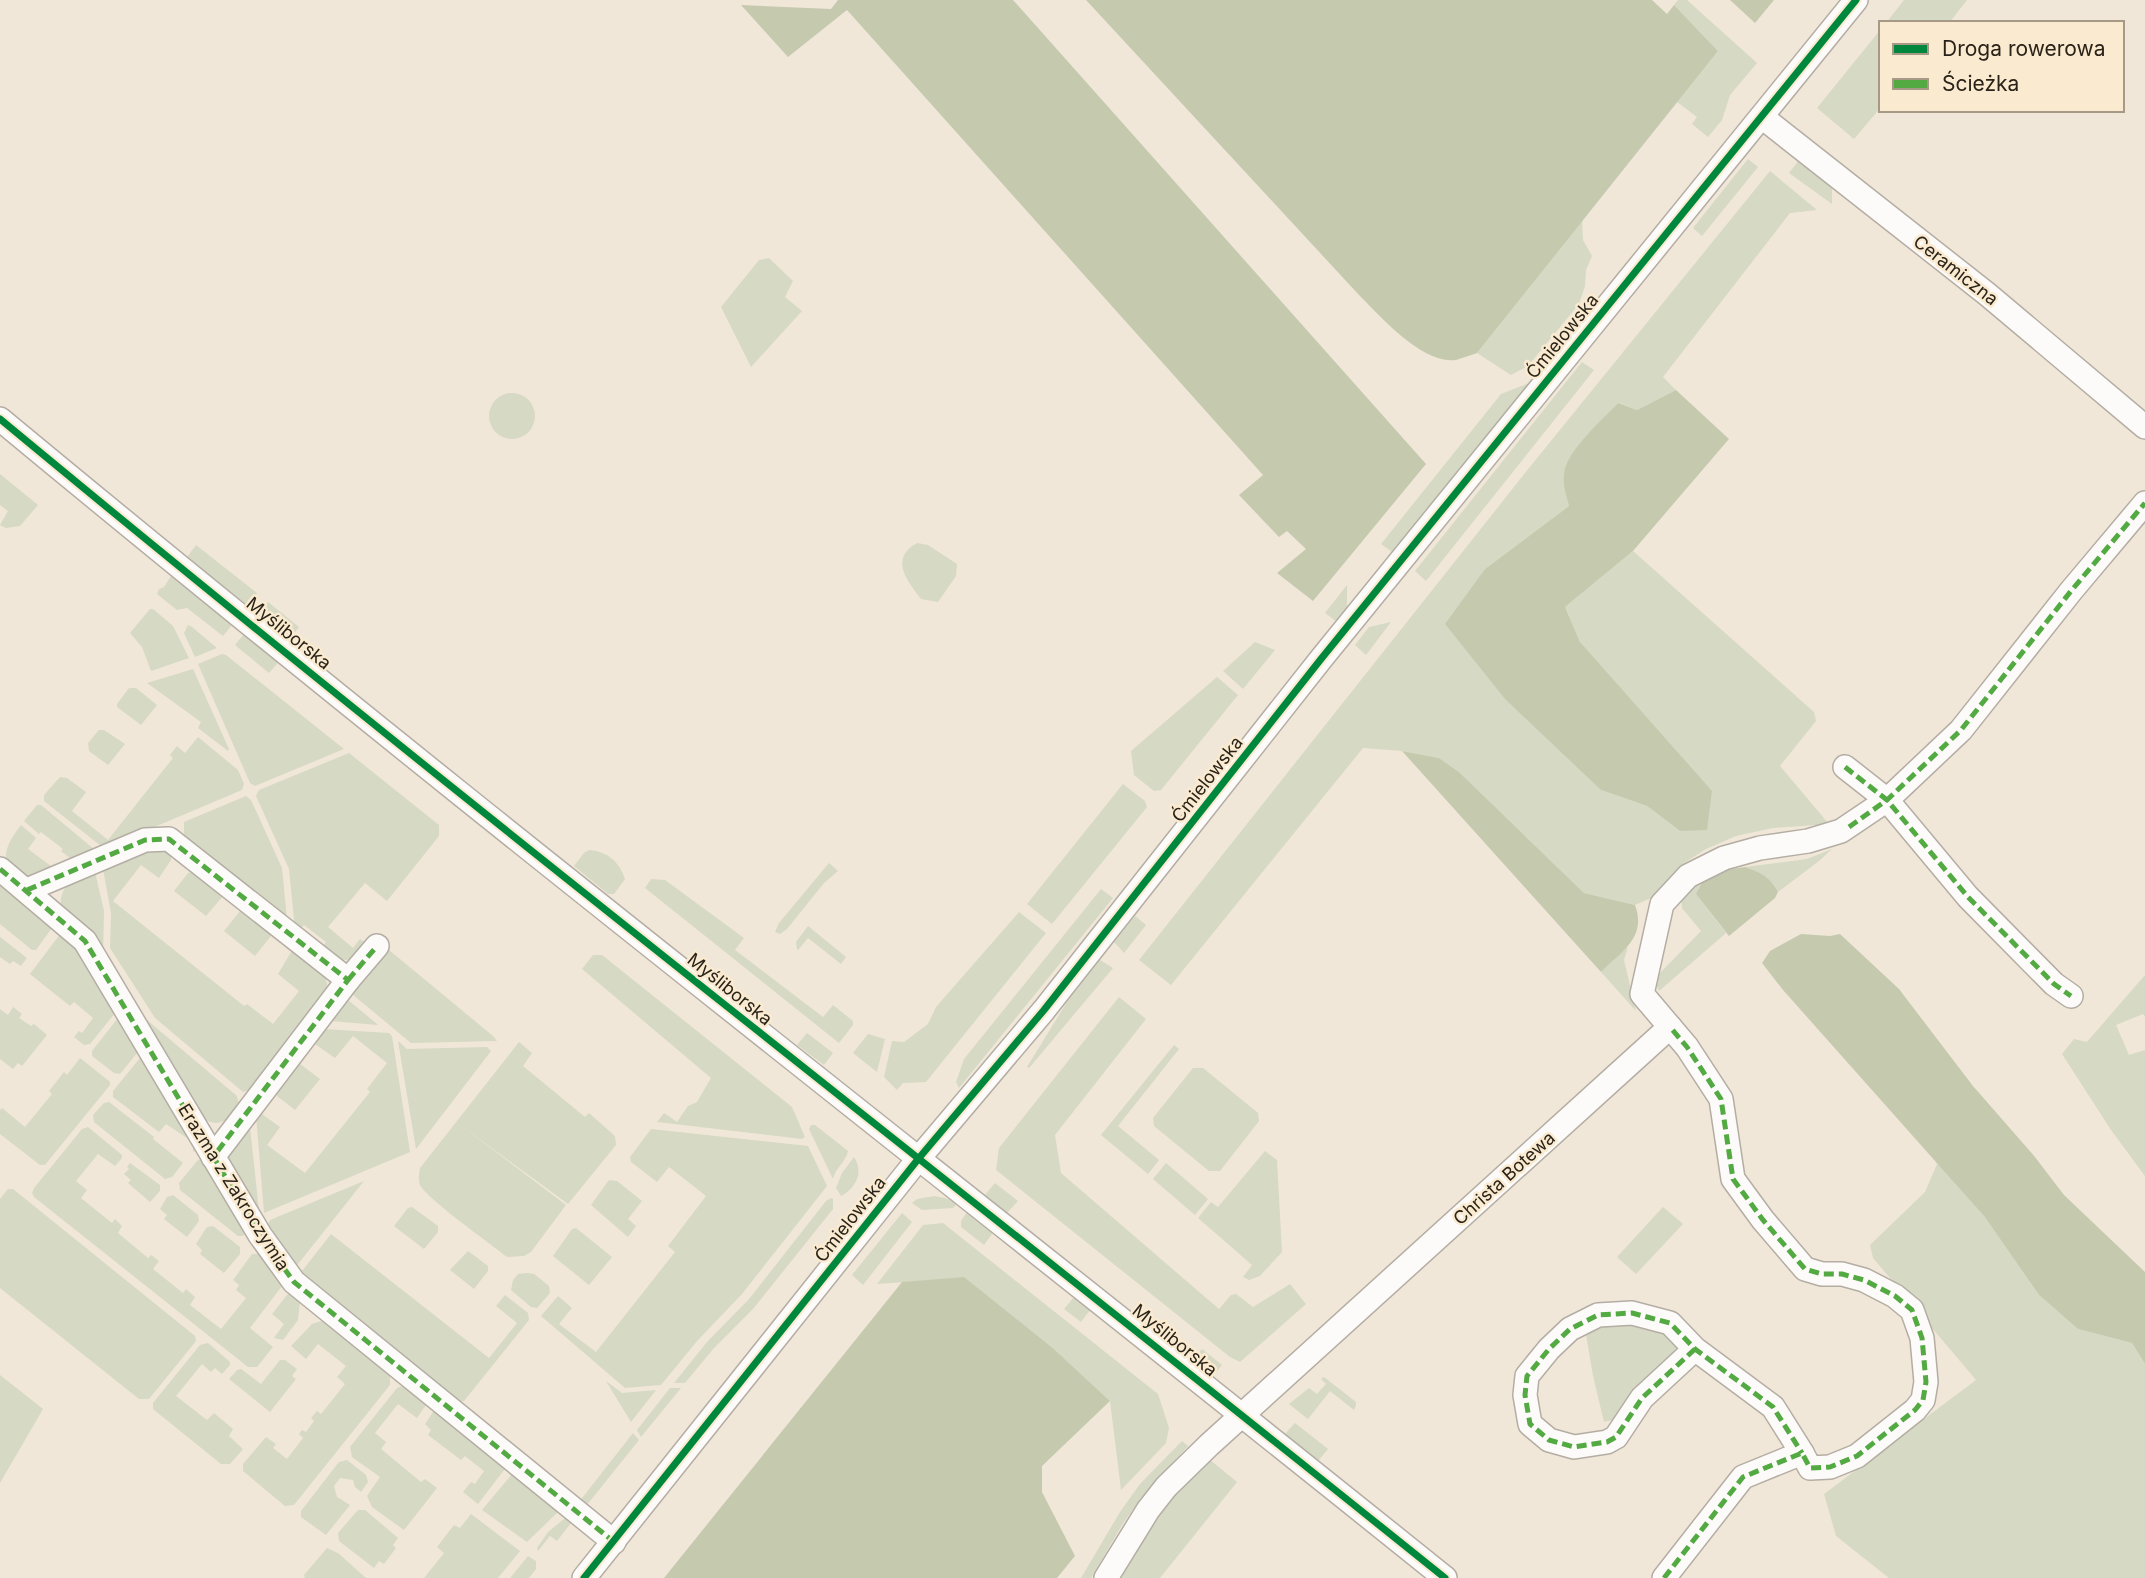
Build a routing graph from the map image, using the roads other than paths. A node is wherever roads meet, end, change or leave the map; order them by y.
1 (1856, 0) edge
2 (1762, 117) junction
3 (0, 419) edge
4 (2145, 427) edge
5 (2145, 503) edge
6 (1845, 767) dead end
7 (1887, 800) junction
8 (0, 869) edge
9 (27, 890) junction
10 (377, 946) dead end
11 (348, 980) junction
12 (2071, 996) dead end
13 (1670, 1027) junction
14 (213, 1157) junction
15 (919, 1158) junction
16 (1695, 1349) junction
17 (1243, 1415) junction
18 (1802, 1453) junction
19 (614, 1542) junction
20 (584, 1578) edge
21 (1106, 1578) edge
22 (1445, 1578) edge
23 (1664, 1578) edge

1 - 2 street, Ćmielowska
2 - 4 street, Ceramiczna
2 - 15 street, Ćmielowska
3 - 15 street, Myśliborska
5 - 7 street
6 - 7 street
7 - 12 street
7 - 13 street
8 - 9 street, Erazma z Zakroczymia
9 - 11 street
9 - 14 street, Erazma z Zakroczymia
10 - 11 street
11 - 14 street
13 - 17 street, Christa Botewa
13 - 18 street
14 - 19 street, Erazma z Zakroczymia
15 - 17 street, Myśliborska
15 - 19 street, Ćmielowska
16 - 16 street
16 - 18 street
17 - 21 street, Christa Botewa
17 - 22 street, Myśliborska
18 - 23 street
19 - 20 street, Ćmielowska

